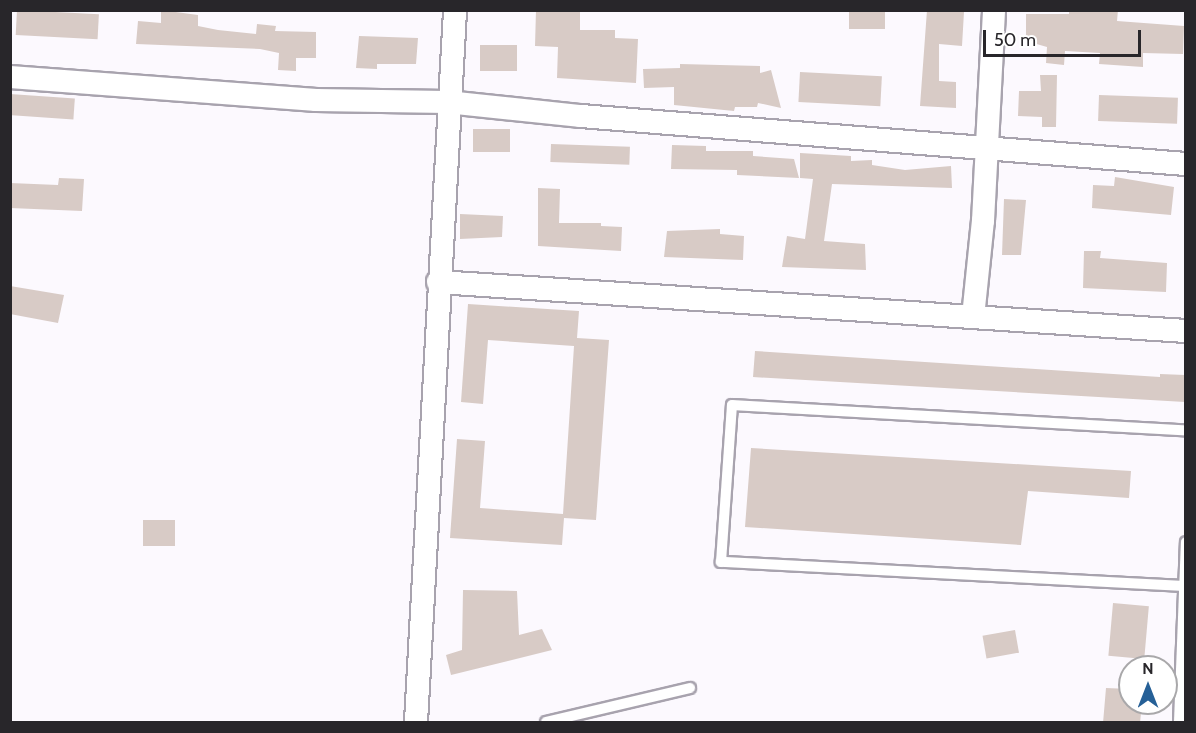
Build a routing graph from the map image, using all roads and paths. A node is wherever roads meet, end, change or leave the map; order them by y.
1 (455, 10) edge
2 (994, 10) edge
3 (10, 77) edge
4 (447, 102) junction
5 (987, 150) junction
6 (1185, 164) edge
7 (438, 282) junction
8 (973, 317) junction
9 (1185, 332) edge
10 (1185, 430) edge
11 (1185, 542) edge
12 (1184, 586) junction
13 (1184, 638) edge
14 (690, 688) dead end
15 (416, 723) edge
16 (546, 723) edge
17 (1179, 723) edge

1 - 4 street
2 - 5 street
3 - 4 street
4 - 5 street
4 - 7 street
5 - 6 street
5 - 8 street
7 - 8 street
7 - 15 street
8 - 9 street
10 - 12 lane
11 - 12 lane
12 - 13 lane
13 - 17 lane
14 - 16 lane

